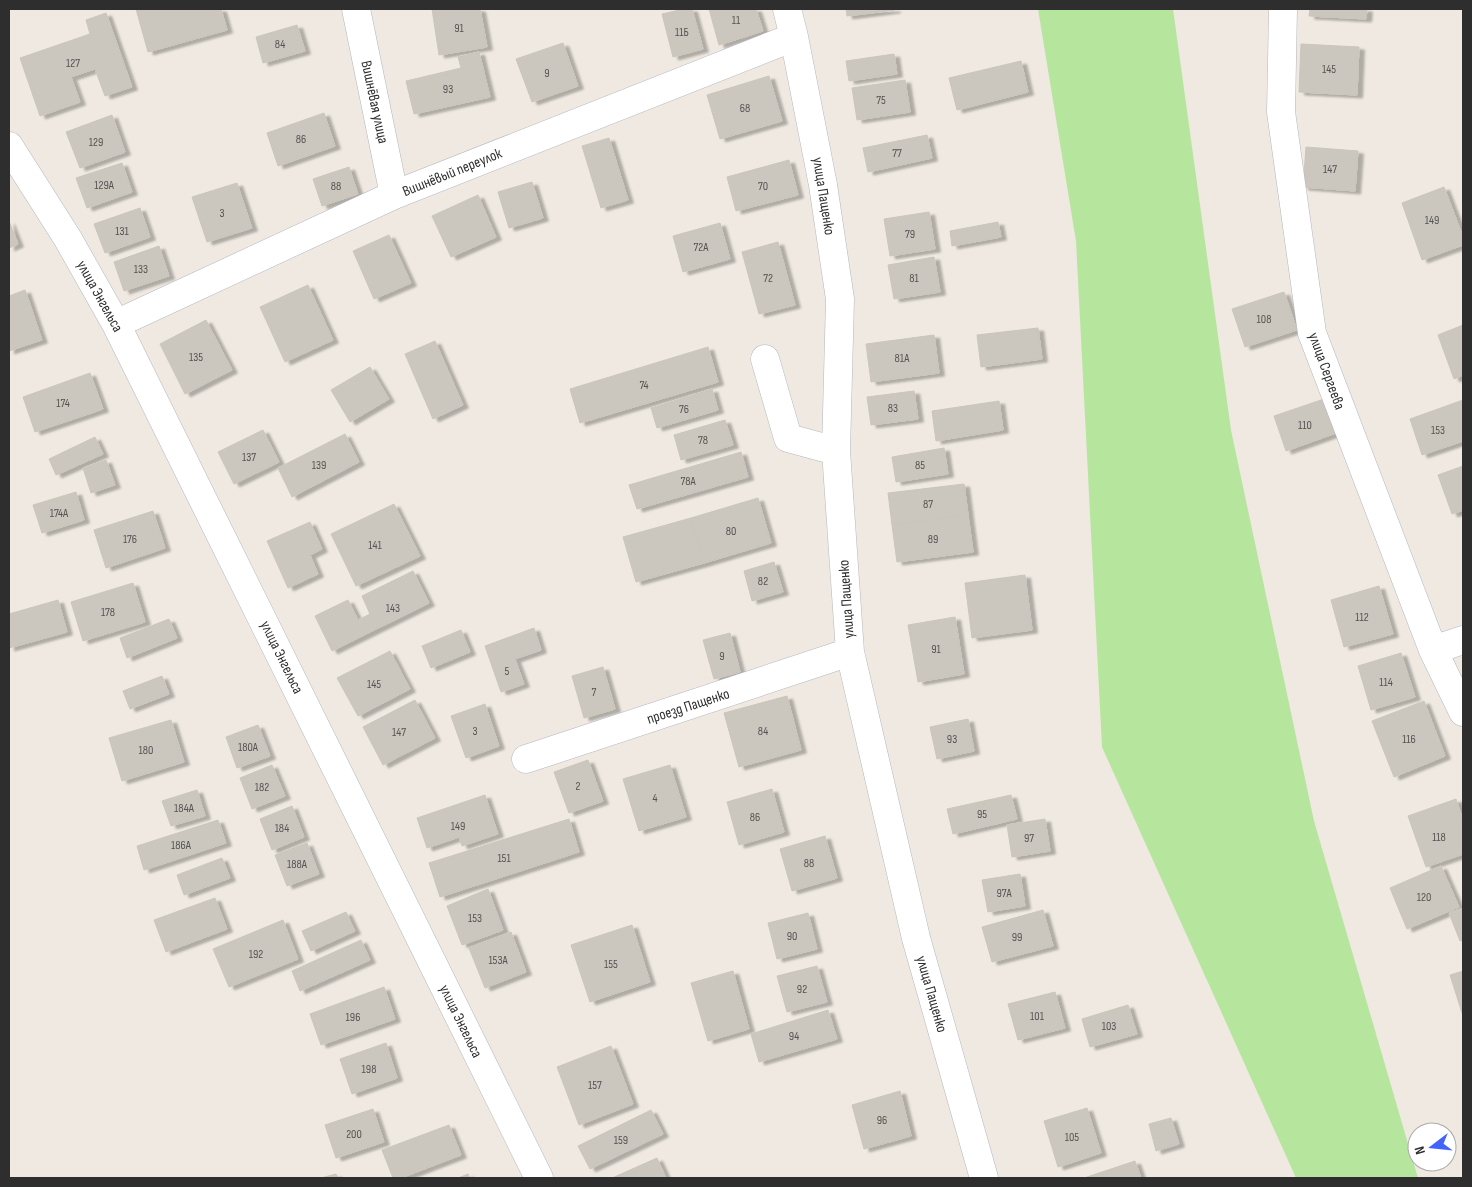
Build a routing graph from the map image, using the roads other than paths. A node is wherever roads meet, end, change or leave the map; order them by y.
1 (356, 9) edge
2 (786, 9) edge
3 (1283, 9) edge
4 (794, 37) junction
5 (9, 146) edge
6 (394, 195) junction
7 (116, 324) junction
8 (766, 359) dead end
9 (836, 451) junction
10 (1463, 640) edge
11 (1433, 650) junction
12 (850, 652) junction
13 (1463, 712) edge
14 (526, 759) dead end
15 (539, 1178) edge
16 (984, 1178) edge

1 - 6 street, Вишнёвая улица
2 - 4 street, улица Пащенко
3 - 11 street, улица Сергеева
4 - 6 street, Вишнёвый переулок
4 - 9 street, улица Пащенко
5 - 7 street, улица Энгельса
6 - 7 street, Вишнёвый переулок
7 - 15 street, улица Энгельса
8 - 9 street
9 - 12 street, улица Пащенко
10 - 11 street
11 - 13 street, улица Сергеева
12 - 14 street, проезд Пащенко
12 - 16 street, улица Пащенко

